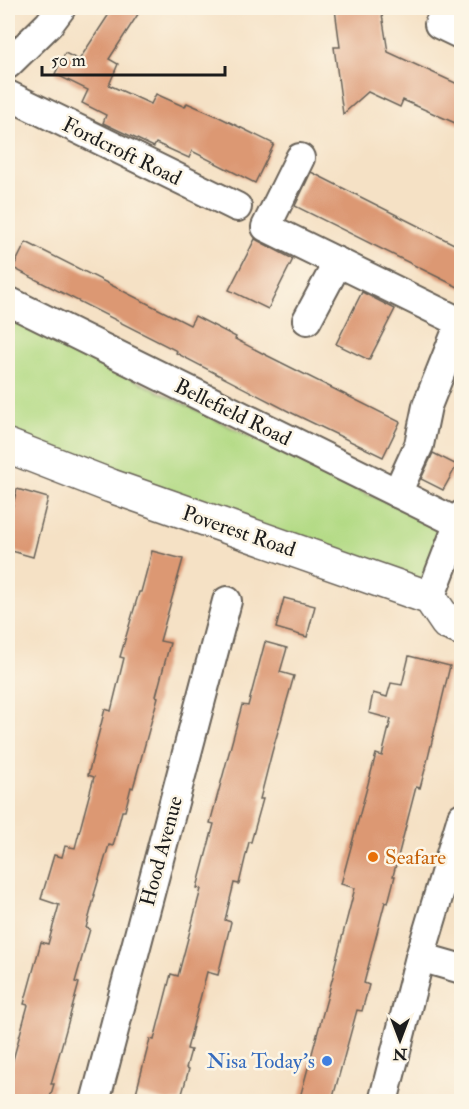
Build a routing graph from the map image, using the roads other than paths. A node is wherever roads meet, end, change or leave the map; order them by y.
1 (61, 8) edge
2 (450, 8) edge
3 (462, 35) edge
4 (8, 64) edge
5 (8, 95) edge
6 (300, 158) dead end
7 (237, 207) dead end
8 (338, 262) junction
9 (8, 301) edge
10 (307, 320) dead end
11 (461, 321) edge
12 (8, 446) edge
13 (397, 493) junction
14 (460, 519) edge
15 (430, 598) junction
16 (227, 601) dead end
17 (462, 629) edge
18 (462, 817) edge
19 (420, 957) junction
20 (462, 969) edge
21 (95, 1101) edge
22 (383, 1101) edge

1 - 4 street
2 - 3 street
5 - 7 street, Fordcroft Road
6 - 8 street
8 - 10 street
8 - 11 street
9 - 13 street, Bellefield Road
11 - 13 street
12 - 15 street, Poverest Road
13 - 14 street, Bellefield Road
14 - 15 street
15 - 17 street
16 - 21 street, Hood Avenue
18 - 19 street
19 - 20 street
19 - 22 street

